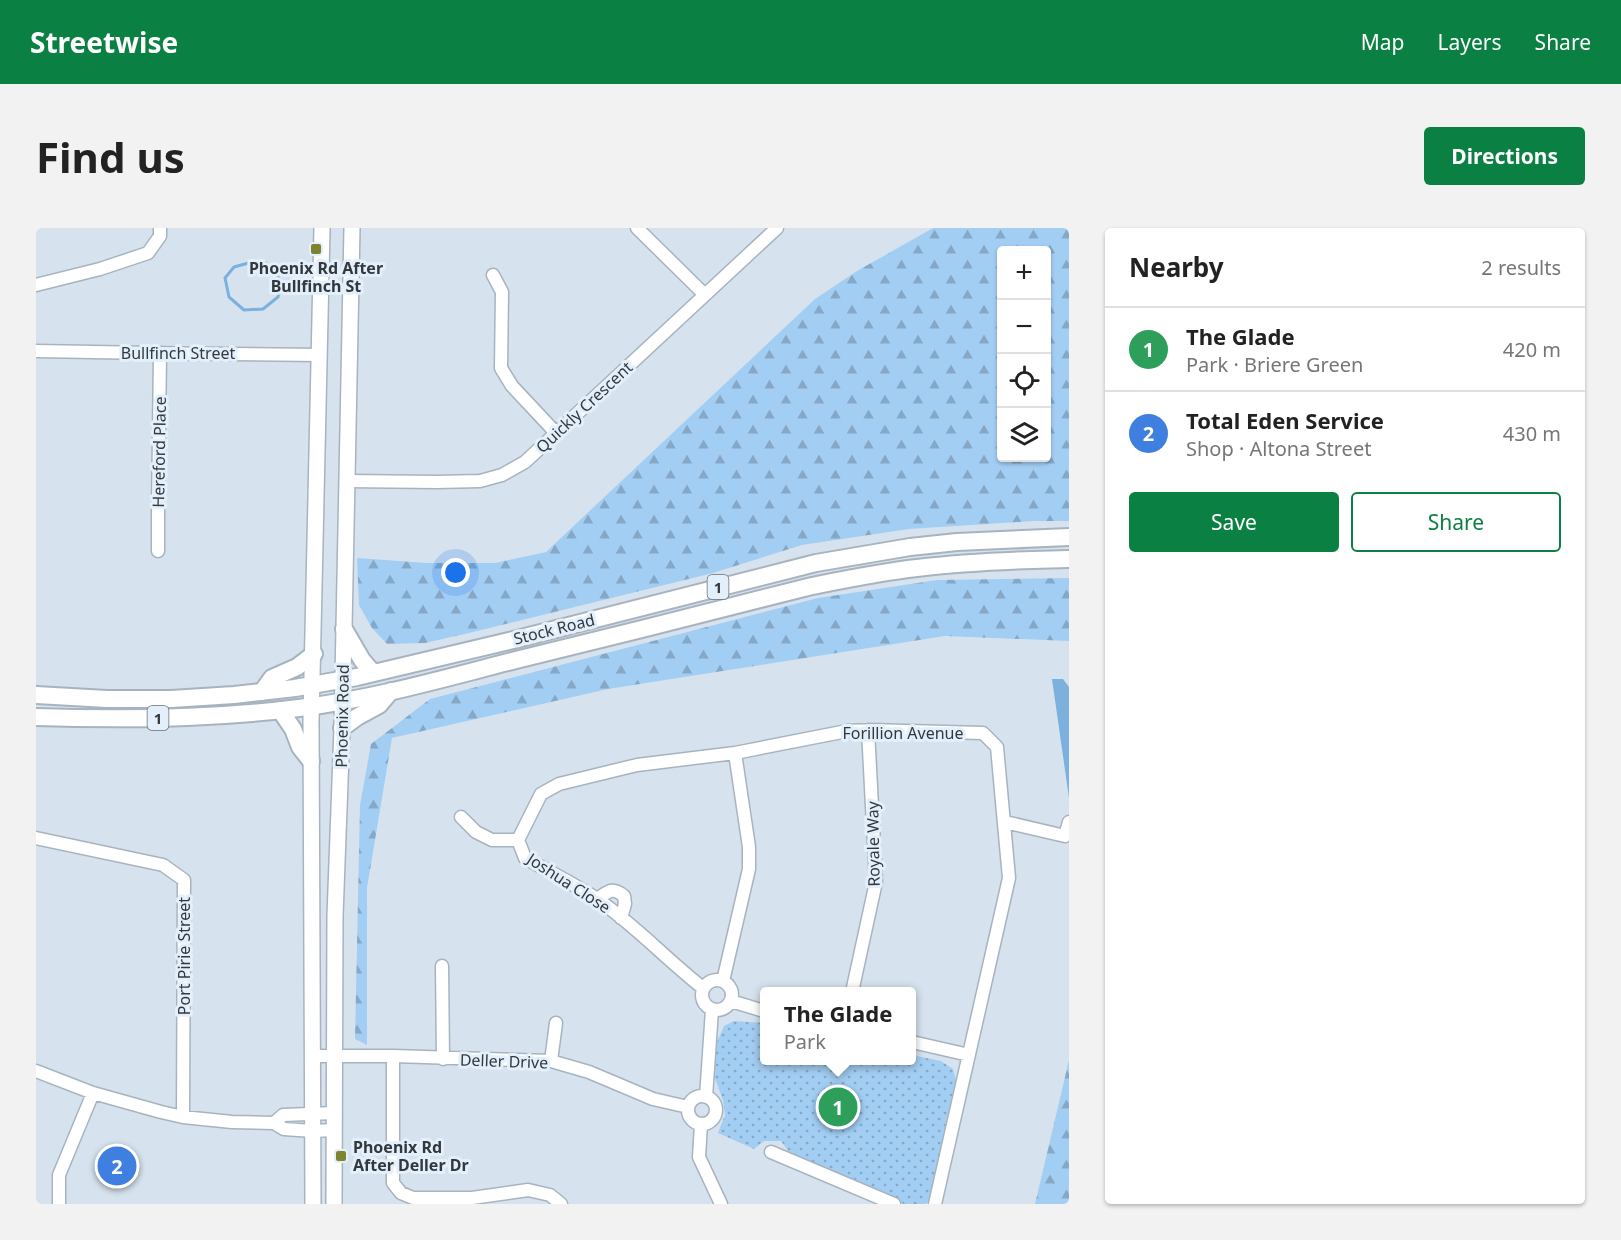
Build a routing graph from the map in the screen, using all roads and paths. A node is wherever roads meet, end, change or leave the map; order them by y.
1 (160, 228) edge
2 (322, 228) edge
3 (352, 228) edge
4 (637, 228) edge
5 (777, 228) edge
6 (493, 275) dead end
7 (36, 285) edge
8 (705, 295) junction
9 (36, 351) edge
10 (160, 354) junction
11 (320, 355) junction
12 (556, 433) junction
13 (347, 481) junction
14 (1069, 537) edge
15 (158, 550) dead end
16 (1069, 559) edge
17 (344, 629) junction
18 (314, 654) junction
19 (373, 673) junction
20 (343, 680) junction
21 (313, 685) junction
22 (391, 691) junction
23 (262, 692) junction
24 (36, 695) edge
25 (342, 701) junction
26 (312, 706) junction
27 (280, 710) junction
28 (36, 717) edge
29 (342, 728) junction
30 (868, 730) junction
31 (735, 753) junction
32 (311, 761) junction
33 (461, 817) dead end
34 (1005, 822) junction
35 (1069, 822) edge
36 (36, 838) edge
37 (518, 840) junction
38 (597, 899) junction
39 (621, 918) junction
40 (442, 966) dead end
41 (723, 981) junction
42 (853, 987) edge
43 (703, 988) junction
44 (731, 1001) junction
45 (712, 1010) junction
46 (760, 1010) edge
47 (556, 1023) dead end
48 (916, 1043) edge
49 (335, 1055) junction
50 (969, 1055) junction
51 (313, 1056) junction
52 (393, 1056) junction
53 (443, 1059) junction
54 (551, 1061) junction
55 (36, 1071) edge
56 (93, 1093) junction
57 (706, 1097) junction
58 (688, 1107) junction
59 (313, 1113) junction
60 (334, 1113) junction
61 (183, 1117) junction
62 (274, 1123) junction
63 (701, 1124) junction
64 (334, 1130) junction
65 (313, 1131) junction
66 (771, 1152) dead end
67 (59, 1204) edge
68 (313, 1204) edge
69 (334, 1204) edge
70 (561, 1204) edge
71 (721, 1204) edge
72 (894, 1204) edge
73 (935, 1204) edge

1 - 7 street
2 - 11 main road, Phoenix Road
3 - 13 main road, Phoenix Road
4 - 8 street
5 - 8 street, Quickly Crescent
6 - 12 street
8 - 12 street, Quickly Crescent
9 - 10 street, Bullfinch Street
10 - 11 street, Bullfinch Street
10 - 15 street, Hereford Place
11 - 18 main road, Phoenix Road
12 - 13 street, Quickly Crescent
13 - 17 main road, Phoenix Road
14 - 19 highway, Stock Road / 1
16 - 22 highway, Stock Road / 1
17 - 19 highway
17 - 20 main road, Phoenix Road
18 - 21 main road, Phoenix Road
18 - 23 highway
19 - 20 highway, Stock Road / 1
20 - 21 highway, Stock Road / 1
20 - 25 main road, Phoenix Road
21 - 23 highway, Stock Road / 1
21 - 26 main road, Phoenix Road
22 - 25 highway, Stock Road / 1
22 - 29 highway
23 - 24 highway, Stock Road / 1
25 - 26 highway, Stock Road / 1
25 - 29 main road, Phoenix Road
26 - 27 highway, Stock Road / 1
26 - 32 main road, Phoenix Road
27 - 28 highway, Stock Road / 1
27 - 32 highway
29 - 49 main road, Phoenix Road
30 - 31 street, Forillion Avenue
30 - 34 street, Forillion Avenue
30 - 42 street, Royale Way
31 - 37 street, Forillion Avenue
31 - 41 street
32 - 51 main road, Phoenix Road
33 - 37 street, Joshua Close
34 - 35 street
34 - 50 street, Forillion Avenue
36 - 61 street, Port Pirie Street
37 - 38 street, Joshua Close
38 - 39 street, Joshua Close
38 - 39 street
39 - 43 street, Joshua Close
40 - 53 street
41 - 43 street
41 - 44 street
43 - 45 street
44 - 45 street
44 - 46 street
45 - 57 street
47 - 54 street
48 - 50 street
49 - 51 street, Deller Drive
49 - 52 street, Deller Drive
49 - 60 main road, Phoenix Road
50 - 73 street, Forillion Avenue
51 - 59 main road, Phoenix Road
52 - 53 street, Deller Drive
52 - 70 street
53 - 54 street, Deller Drive
54 - 58 street, Deller Drive
55 - 56 street
56 - 61 street
56 - 67 street
57 - 58 street
57 - 63 street
58 - 63 street
59 - 60 street
59 - 62 street
59 - 65 main road, Phoenix Road
60 - 64 main road, Phoenix Road
61 - 62 street
62 - 65 street
63 - 71 street
64 - 65 street
64 - 69 main road, Phoenix Road
65 - 68 main road, Phoenix Road
66 - 72 street

